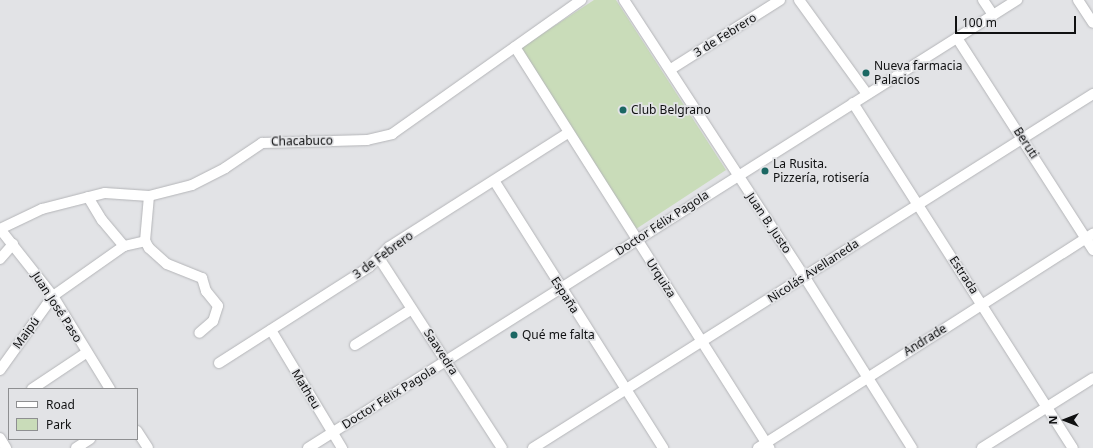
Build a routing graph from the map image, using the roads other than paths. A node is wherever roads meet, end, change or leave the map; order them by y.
1 (581, 0) edge
2 (624, 0) edge
3 (780, 0) edge
4 (799, 0) edge
5 (983, 0) edge
6 (1017, 0) edge
7 (1078, 0) edge
8 (993, 15) junction
9 (1093, 23) edge
10 (957, 38) junction
11 (515, 47) junction
12 (670, 69) junction
13 (866, 94) junction
14 (1093, 94) edge
15 (853, 103) junction
16 (568, 133) junction
17 (1023, 139) junction
18 (737, 176) junction
19 (495, 182) junction
20 (149, 196) junction
21 (88, 197) junction
22 (918, 204) junction
23 (0, 229) edge
24 (1089, 236) edge
25 (636, 240) junction
26 (145, 241) junction
27 (13, 244) junction
28 (124, 246) junction
29 (1093, 250) edge
30 (379, 258) junction
31 (0, 259) edge
32 (804, 276) junction
33 (560, 288) junction
34 (52, 296) junction
35 (982, 304) junction
36 (412, 309) junction
37 (271, 330) junction
38 (199, 333) dead end
39 (702, 341) junction
40 (355, 345) dead end
41 (86, 353) junction
42 (446, 360) junction
43 (219, 363) dead end
44 (0, 370) edge
45 (866, 377) junction
46 (1093, 378) edge
47 (34, 388) edge
48 (109, 388) edge
49 (627, 390) junction
50 (1047, 407) junction
51 (138, 433) edge
52 (332, 433) junction
53 (0, 438) edge
54 (88, 440) edge
55 (764, 446) edge
56 (6, 448) edge
57 (76, 448) edge
58 (148, 448) edge
59 (308, 448) edge
60 (342, 448) edge
61 (502, 448) edge
62 (533, 448) edge
63 (663, 448) edge
64 (912, 448) edge
65 (982, 448) edge
66 (1073, 448) edge

1 - 11 street, Chacabuco
2 - 12 street, Juan B. Justo
3 - 12 street, 3 de Febrero
4 - 13 street
5 - 8 street
6 - 8 street, Doctor Félix Pagola
7 - 9 street
8 - 10 street, Doctor Félix Pagola
10 - 13 street, Doctor Félix Pagola
10 - 17 street, Beruti
11 - 16 street, Urquiza
11 - 20 street, Chacabuco
12 - 18 street, Juan B. Justo
13 - 15 street, Doctor Félix Pagola
14 - 17 street, Nicolás Avellaneda
15 - 18 street, Doctor Félix Pagola
15 - 22 street, Estrada
16 - 19 street, 3 de Febrero
16 - 25 street, Urquiza
17 - 22 street, Nicolás Avellaneda
17 - 24 street, Beruti
18 - 25 street, Doctor Félix Pagola
18 - 32 street, Juan B. Justo
19 - 30 street, 3 de Febrero
19 - 33 street, España
20 - 21 street, Chacabuco
20 - 26 street
21 - 23 street, Chacabuco
21 - 28 street
22 - 32 street, Nicolás Avellaneda
22 - 35 street, Estrada
23 - 27 street, Juan José Paso
24 - 29 street, Beruti
24 - 35 street, Andrade
25 - 33 street, Doctor Félix Pagola
25 - 39 street, Urquiza
26 - 28 street
26 - 38 street
27 - 31 street
27 - 34 street, Juan José Paso
28 - 34 street
30 - 36 street, Saavedra
30 - 37 street, 3 de Febrero
32 - 39 street, Nicolás Avellaneda
32 - 45 street, Juan B. Justo
33 - 42 street, Doctor Félix Pagola
33 - 49 street, España
34 - 41 street, Juan José Paso
34 - 44 street, Maipú
35 - 45 street, Andrade
35 - 50 street, Estrada
36 - 40 street
36 - 42 street, Saavedra
37 - 43 street, 3 de Febrero
37 - 52 street, Matheu
39 - 49 street, Nicolás Avellaneda
39 - 55 street, Urquiza
41 - 47 street
41 - 48 street, Juan José Paso
42 - 52 street, Doctor Félix Pagola
42 - 61 street, Saavedra
45 - 55 street, Andrade
45 - 64 street, Juan B. Justo
46 - 50 street
49 - 62 street, Nicolás Avellaneda
49 - 63 street, España
50 - 65 street
50 - 66 street, Estrada
51 - 58 street
52 - 59 street, Doctor Félix Pagola
52 - 60 street, Matheu
53 - 56 street
54 - 57 street

